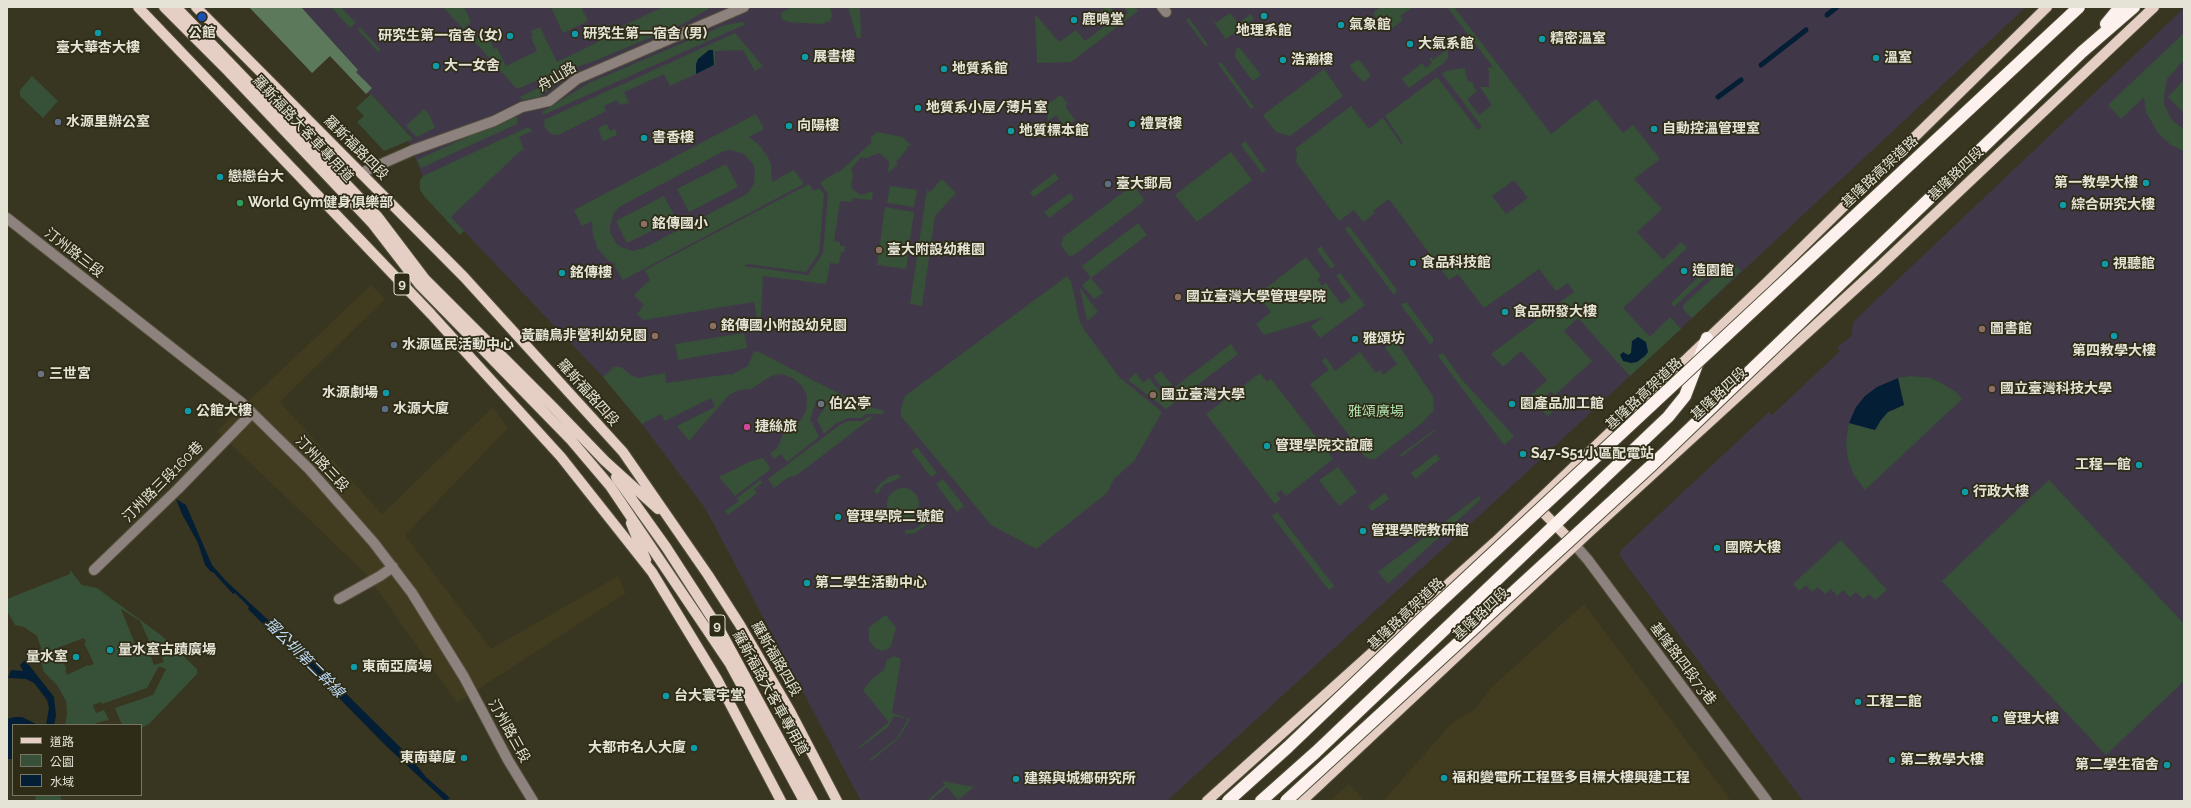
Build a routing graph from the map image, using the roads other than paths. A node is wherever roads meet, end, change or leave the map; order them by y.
1 (138, 7) edge
2 (164, 7) edge
3 (176, 7) edge
4 (196, 7) edge
5 (744, 7) edge
6 (2047, 7) edge
7 (2079, 7) edge
8 (2120, 7) edge
9 (2134, 7) edge
10 (2154, 7) edge
11 (2082, 52) junction
12 (361, 173) junction
13 (7, 218) edge
14 (1707, 338) junction
15 (252, 413) junction
16 (605, 461) junction
17 (1535, 504) junction
18 (624, 506) junction
19 (672, 521) junction
20 (1555, 524) junction
21 (1575, 545) junction
22 (393, 566) junction
23 (94, 570) dead end
24 (652, 572) junction
25 (339, 599) dead end
26 (533, 801) edge
27 (781, 801) edge
28 (804, 801) edge
29 (813, 801) edge
30 (837, 801) edge
31 (1207, 801) edge
32 (1228, 801) edge
33 (1261, 801) edge
34 (1286, 801) edge
35 (1302, 801) edge
36 (1767, 801) edge

1 - 24 main road, 9
2 - 18 main road, 羅斯福路大客車專用道 / 9
3 - 16 main road, 羅斯福路大客車專用道 / 9
4 - 12 main road, 羅斯福路四段 / 9
5 - 12 street, 舟山路
6 - 14 main road
7 - 32 highway, 基隆路高架道路, bridge
8 - 11 highway
9 - 11 highway
10 - 21 main road, 基隆路四段
11 - 34 highway, bridge
12 - 19 main road, 羅斯福路四段 / 9
13 - 15 street, 汀州路三段
14 - 17 main road
14 - 20 highway
15 - 22 street, 汀州路三段
15 - 23 street, 汀州路三段160巷
16 - 19 main road, 羅斯福路大客車專用道 / 9
16 - 29 main road, 羅斯福路大客車專用道 / 9
17 - 20 main road
17 - 31 main road
18 - 24 main road, 羅斯福路大客車專用道 / 9
18 - 28 main road, 羅斯福路大客車專用道 / 9
19 - 30 main road, 羅斯福路四段 / 9
20 - 21 main road
20 - 33 highway
21 - 35 main road, 基隆路四段
21 - 36 street, 基隆路四段73巷
22 - 25 street
22 - 26 street, 汀州路三段
24 - 27 main road, 9

